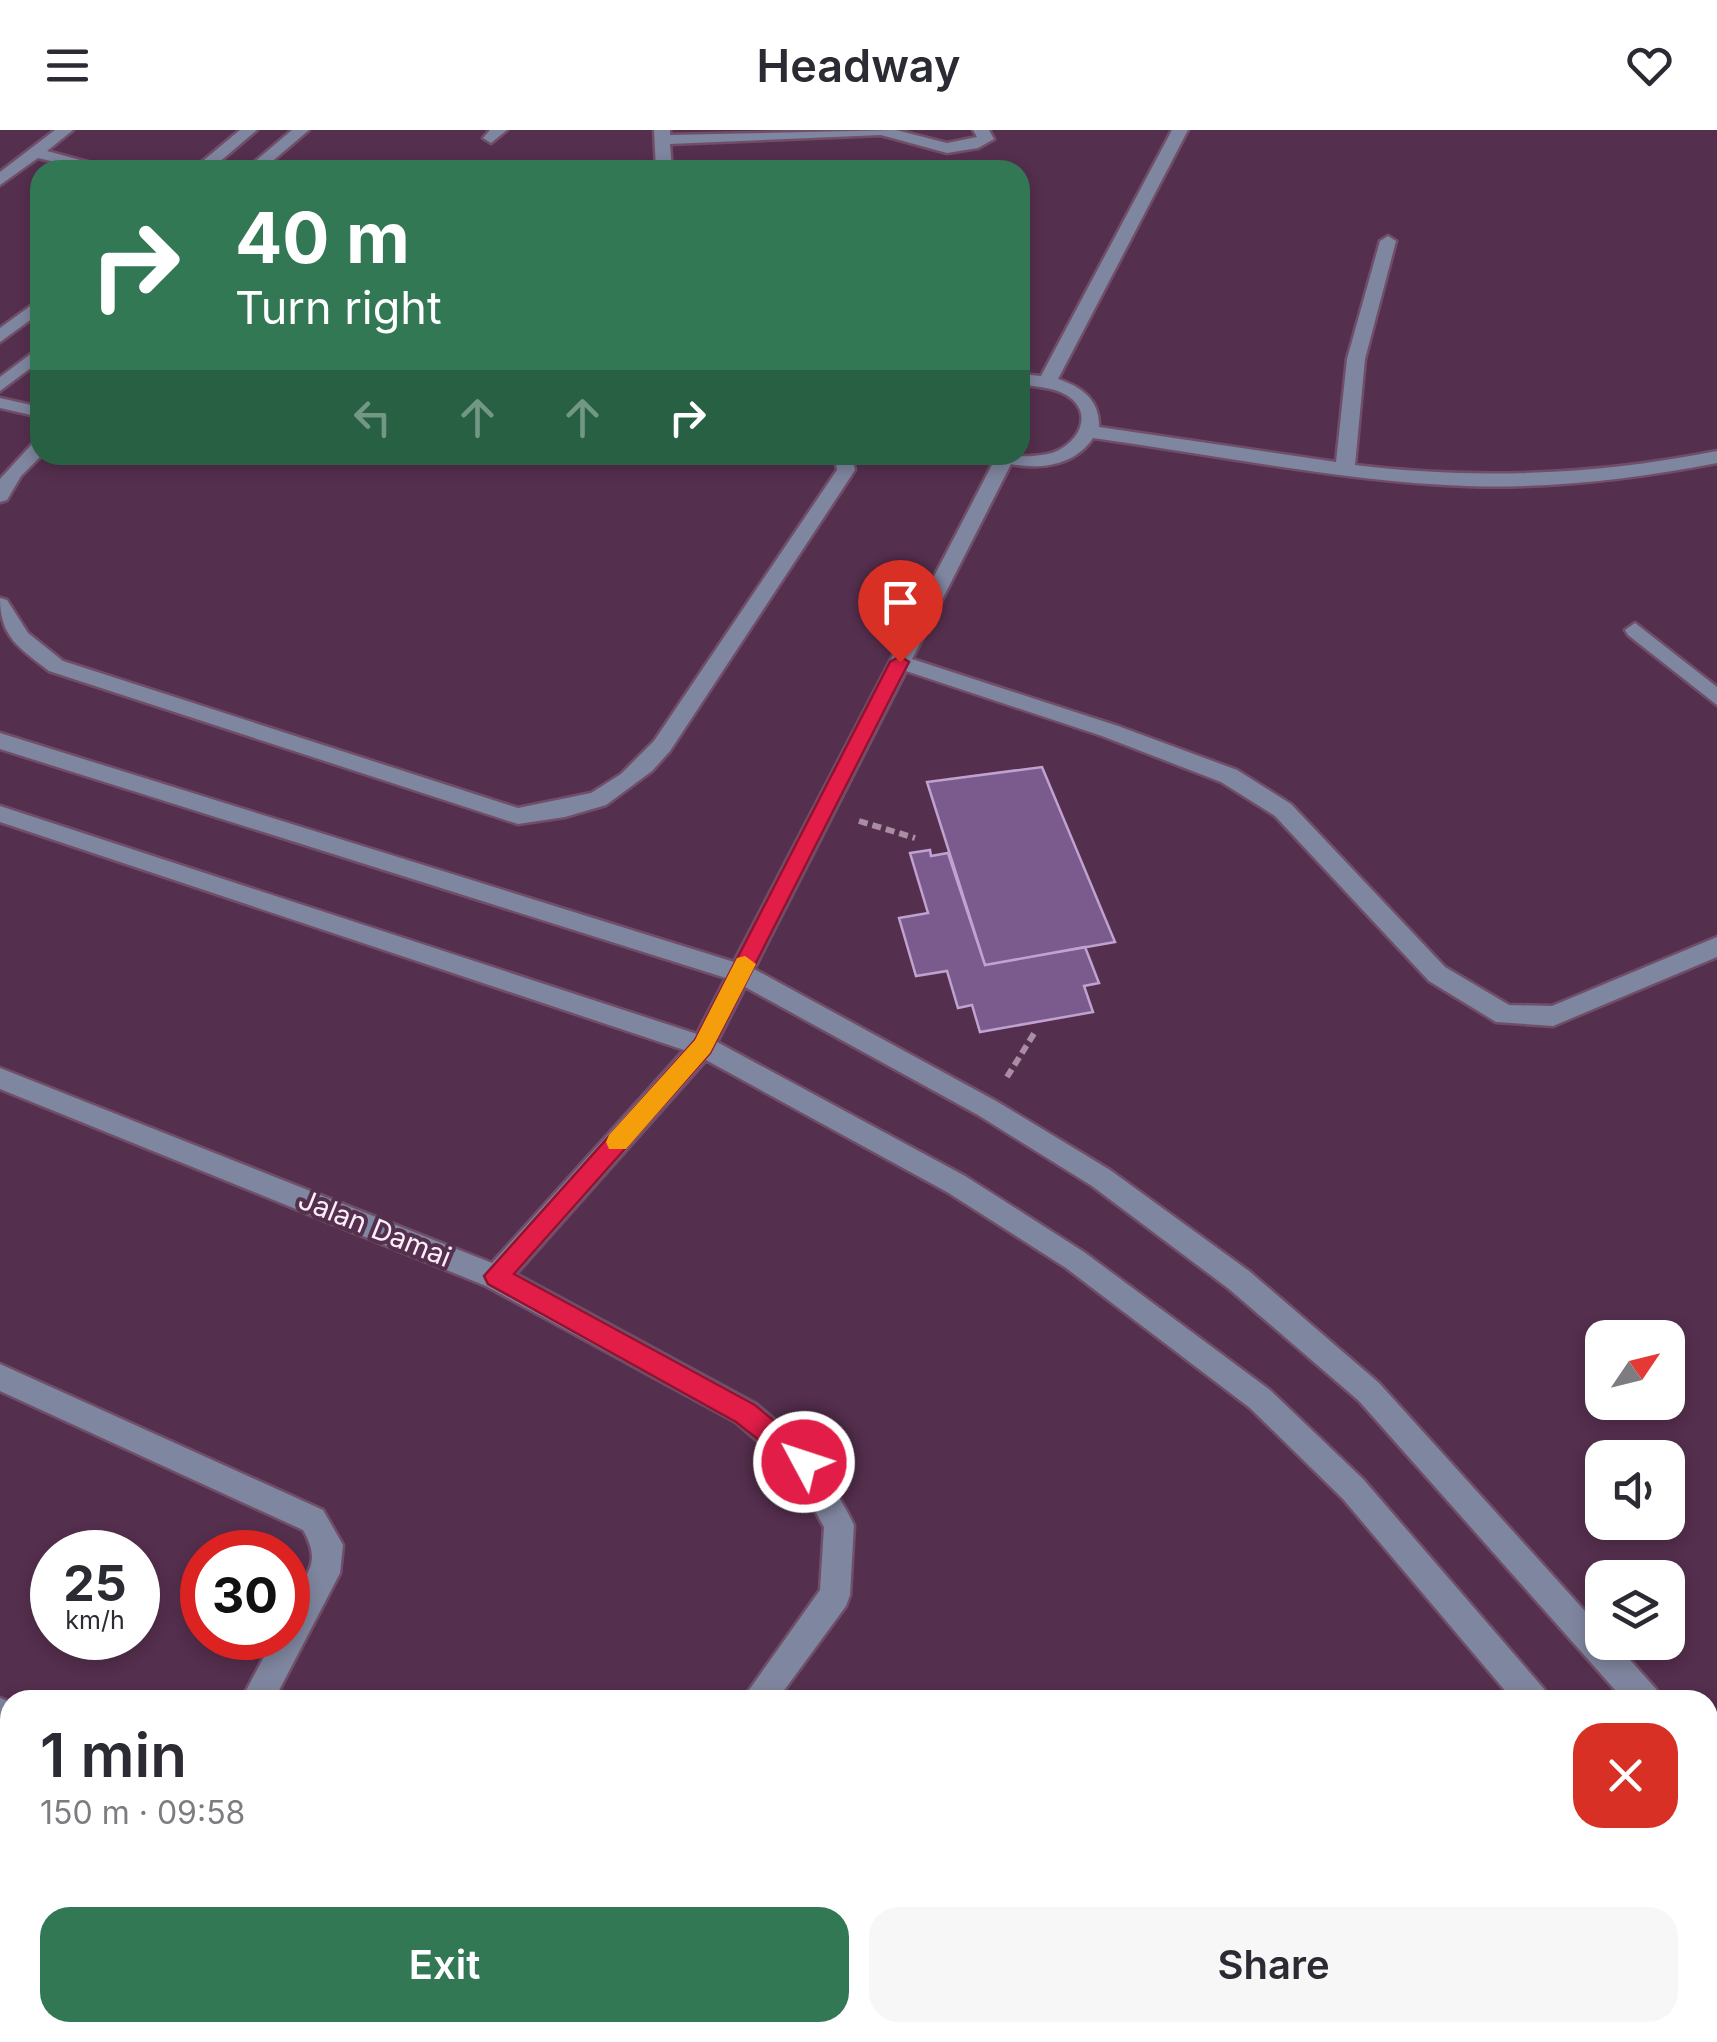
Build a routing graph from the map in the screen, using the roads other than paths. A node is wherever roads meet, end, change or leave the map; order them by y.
1 (65, 130) edge
2 (248, 130) edge
3 (301, 130) edge
4 (883, 130) edge
5 (981, 130) edge
6 (1180, 130) edge
7 (663, 135) edge
8 (35, 153) junction
9 (65, 160) edge
10 (212, 160) edge
11 (265, 160) edge
12 (664, 160) edge
13 (0, 180) edge
14 (1388, 240) dead end
15 (30, 312) edge
16 (0, 337) edge
17 (30, 360) edge
18 (1030, 380) edge
19 (1048, 382) junction
20 (0, 386) edge
21 (0, 403) edge
22 (30, 410) edge
23 (1092, 432) junction
24 (30, 457) edge
25 (1717, 458) edge
26 (1030, 459) edge
27 (845, 465) edge
28 (993, 465) edge
29 (1345, 467) junction
30 (0, 496) edge
31 (0, 604) edge
32 (1635, 630) dead end
33 (900, 662) junction
34 (1717, 698) edge
35 (0, 741) edge
36 (0, 814) edge
37 (1717, 946) edge
38 (740, 973) junction
39 (702, 1046) junction
40 (0, 1078) edge
41 (496, 1276) junction
42 (0, 1377) edge
43 (262, 1690) edge
44 (765, 1690) edge
45 (1525, 1690) edge
46 (1636, 1690) edge

1 - 8 street
2 - 10 street
3 - 11 street
4 - 5 street
4 - 7 street
6 - 19 street
7 - 12 street
8 - 9 street
8 - 13 street
14 - 29 street
15 - 16 street
17 - 20 street
18 - 19 street
19 - 23 street
21 - 22 street
23 - 26 street
23 - 29 street
24 - 30 street
25 - 29 street
27 - 31 street
28 - 33 street
32 - 34 street
33 - 37 street
33 - 38 street
35 - 38 street
36 - 39 street
38 - 39 street
38 - 46 street
39 - 41 street
39 - 45 street
40 - 41 street, Jalan Damai
41 - 44 street, Jalan Damai
42 - 43 street

